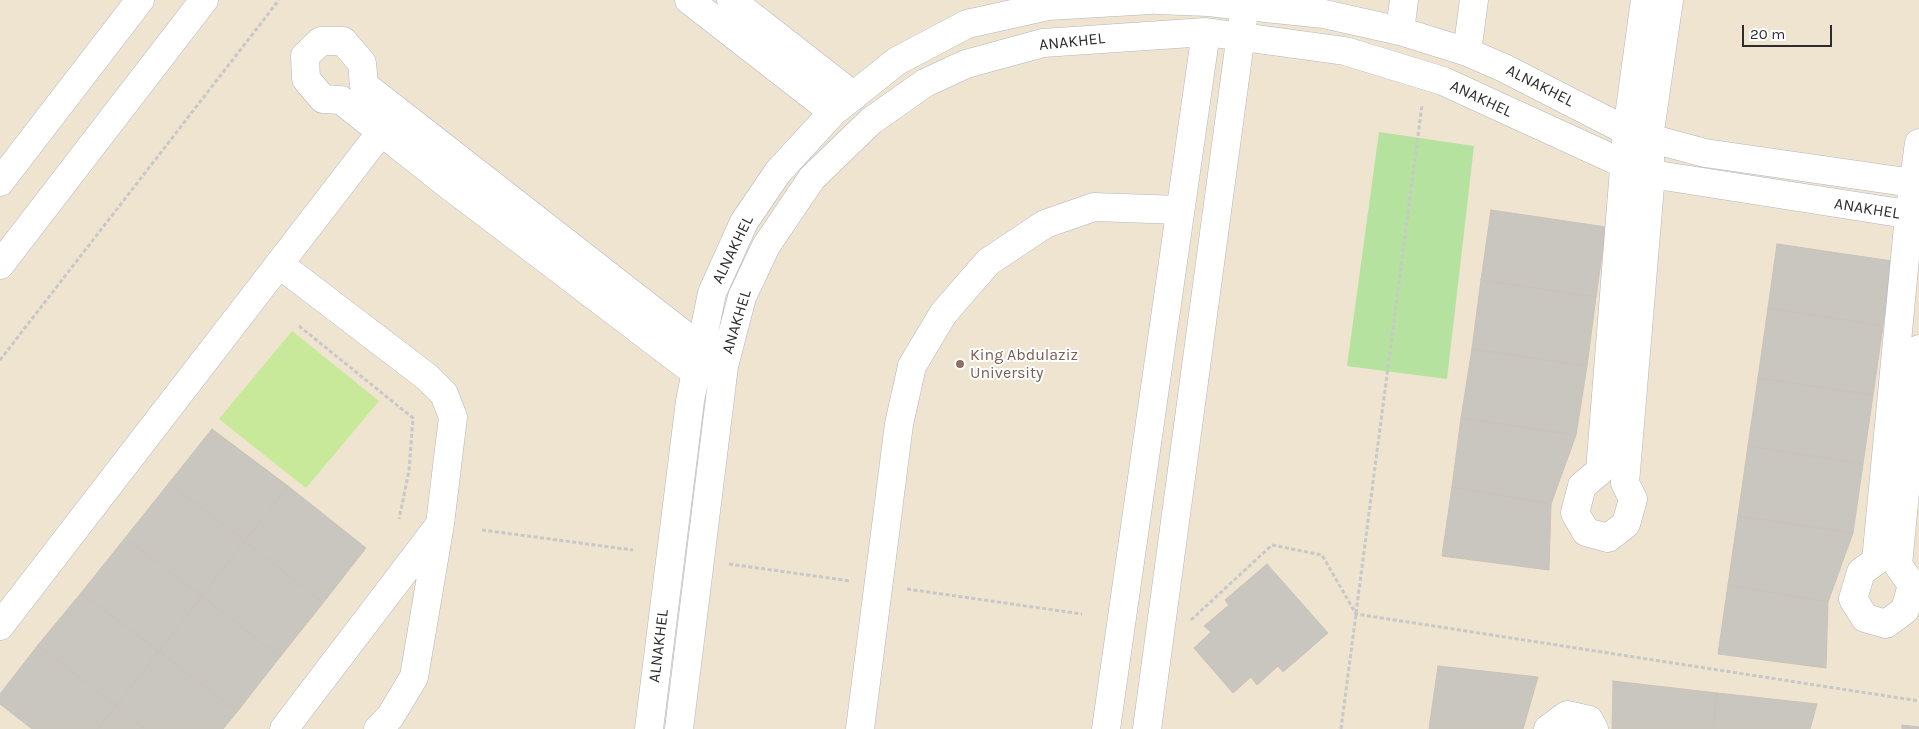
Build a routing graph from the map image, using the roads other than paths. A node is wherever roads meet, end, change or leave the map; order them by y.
1 (140, 0) edge
2 (204, 0) edge
3 (689, 0) edge
4 (731, 0) edge
5 (1151, 0) edge
6 (1158, 0) edge
7 (1404, 0) edge
8 (1474, 0) edge
9 (1645, 0) edge
10 (1669, 0) edge
11 (1208, 1) edge
12 (1245, 3) edge
13 (1400, 31) junction
14 (1206, 32) junction
15 (1240, 36) junction
16 (1467, 52) junction
17 (843, 104) junction
18 (381, 132) junction
19 (1638, 135) junction
20 (1919, 144) edge
21 (1624, 164) junction
22 (1651, 174) junction
23 (0, 182) edge
24 (1916, 184) edge
25 (1180, 210) junction
26 (1914, 216) edge
27 (279, 264) junction
28 (0, 265) edge
29 (1919, 349) edge
30 (698, 360) junction
31 (440, 524) junction
32 (0, 626) edge
33 (284, 729) edge
34 (378, 729) edge
35 (649, 729) edge
36 (678, 729) edge
37 (860, 729) edge
38 (1106, 729) edge
39 (1146, 729) edge
40 (1548, 729) edge
41 (1594, 729) edge

1 - 23 street
2 - 28 street
3 - 17 street
4 - 17 street
5 - 17 street, ALNAKHEL
6 - 11 street, ALNAKHEL
7 - 13 street
8 - 16 street
9 - 19 street
10 - 19 street
11 - 12 street, ALNAKHEL
12 - 13 street, ALNAKHEL
12 - 15 street
13 - 16 street, ALNAKHEL
14 - 15 street, ANAKHEL
14 - 25 street
14 - 36 street, ANAKHEL
15 - 21 street, ANAKHEL
15 - 39 street
16 - 19 street, ALNAKHEL
17 - 30 street, ALNAKHEL
18 - 27 street
18 - 30 street
18 - 30 street
19 - 21 street
19 - 22 street
19 - 24 street, ALNAKHEL
20 - 24 street
21 - 22 street, ANAKHEL
21 - 22 street
22 - 26 street, ANAKHEL
24 - 26 street
25 - 37 street
25 - 38 street
26 - 29 street
27 - 31 street
27 - 32 street
30 - 35 street, ALNAKHEL
31 - 33 street
31 - 34 street
40 - 41 street

